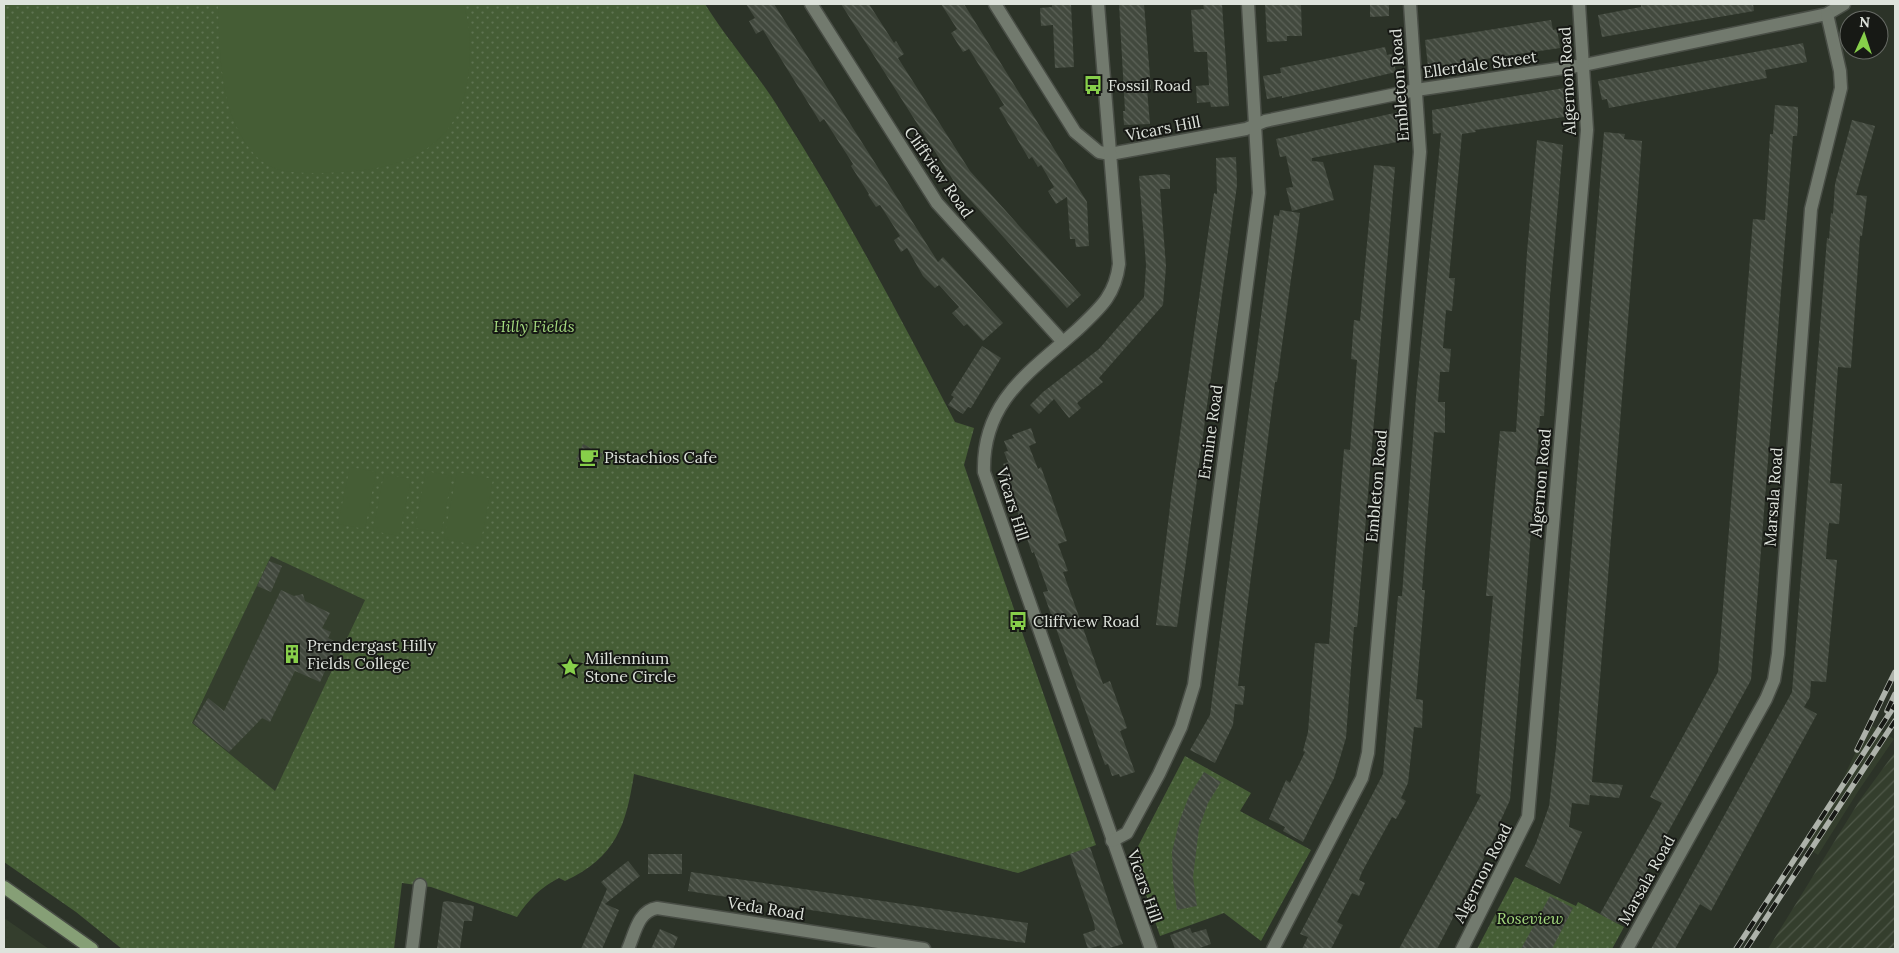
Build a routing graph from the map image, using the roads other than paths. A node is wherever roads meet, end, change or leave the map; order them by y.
1 (811, 4) edge
2 (995, 4) edge
3 (1098, 4) edge
4 (1248, 4) edge
5 (1410, 4) edge
6 (1579, 4) edge
7 (1844, 4) edge
8 (1827, 14) junction
9 (1584, 65) junction
10 (1416, 90) junction
11 (1256, 125) junction
12 (1110, 154) junction
13 (1063, 342) junction
14 (1112, 841) junction
15 (420, 885) dead end
16 (4, 887) edge
17 (92, 949) edge
18 (412, 949) edge
19 (628, 949) edge
20 (924, 949) edge
21 (1150, 949) edge
22 (1273, 949) edge
23 (1462, 949) edge
24 (1627, 949) edge

1 - 13 street, Cliffview Road
2 - 12 street
3 - 12 street
4 - 11 street, Ermine Road
5 - 10 street, Embleton Road
6 - 9 street, Algernon Road
7 - 8 street, Ellerdale Street
8 - 9 street, Ellerdale Street
8 - 24 street, Marsala Road
9 - 10 street, Ellerdale Street
9 - 23 street, Algernon Road
10 - 11 street, Ellerdale Street
10 - 22 street, Embleton Road
11 - 12 street, Vicars Hill
11 - 14 street, Ermine Road
12 - 13 street, Vicars Hill
13 - 14 street, Vicars Hill
14 - 21 street, Vicars Hill
15 - 18 street
16 - 17 main road
19 - 20 street, Veda Road

